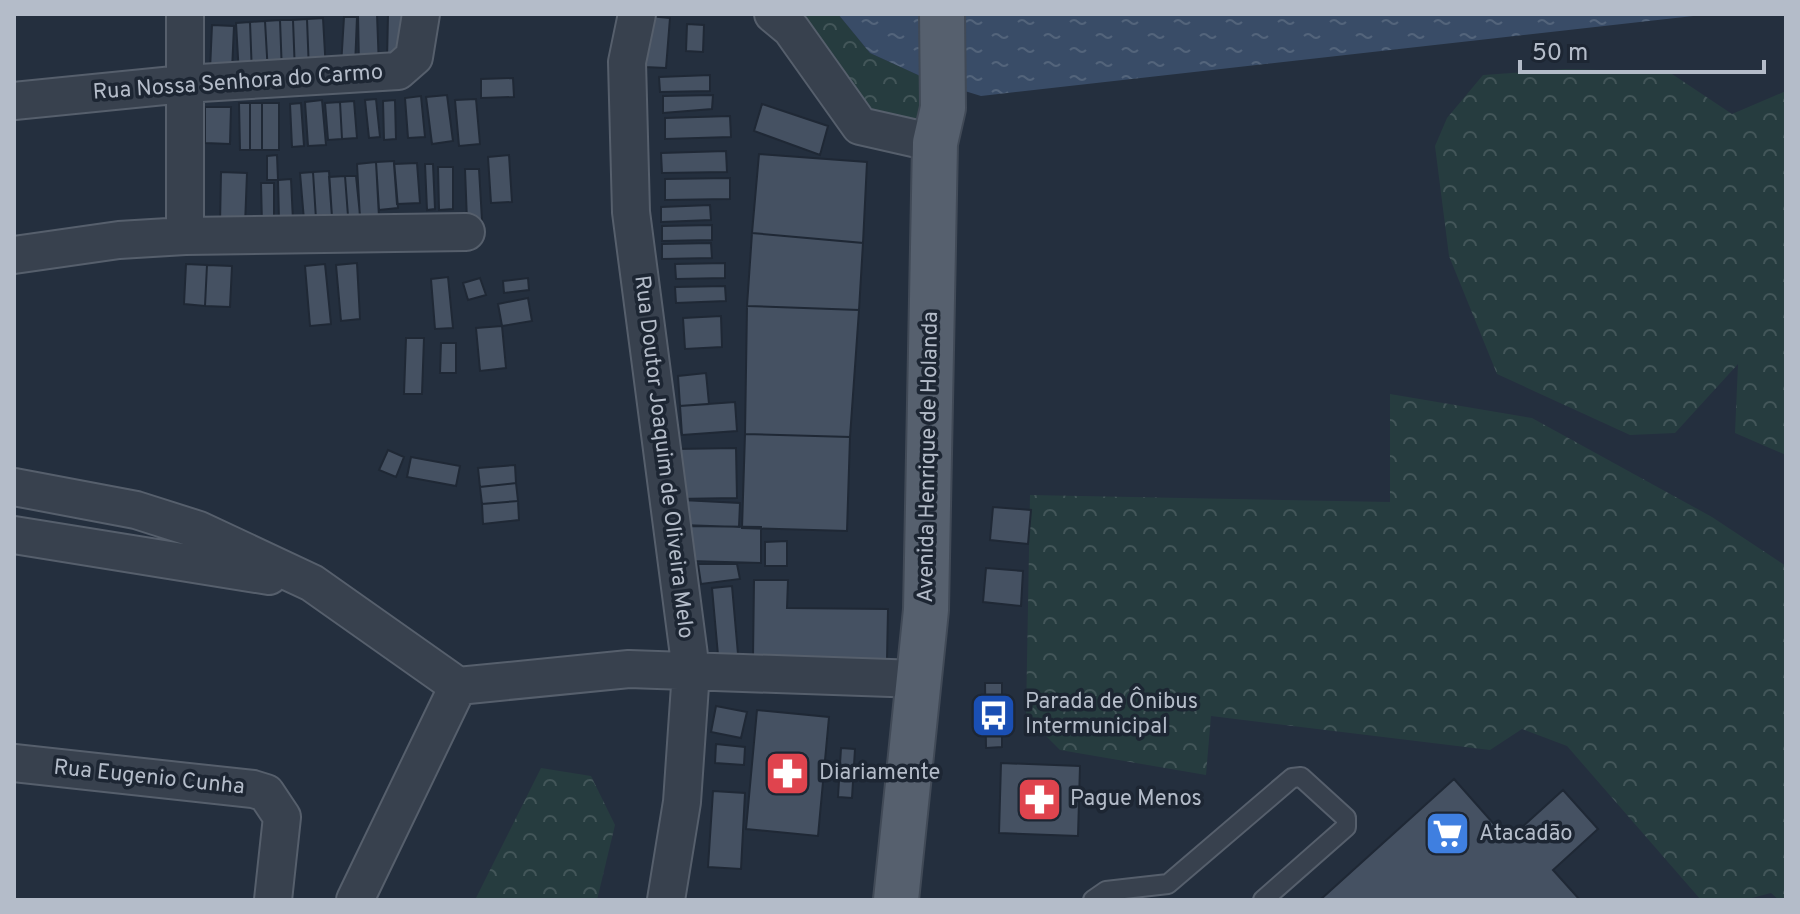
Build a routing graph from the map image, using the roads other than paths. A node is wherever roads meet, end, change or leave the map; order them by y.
1 (185, 14) edge
2 (421, 14) edge
3 (637, 14) edge
4 (773, 14) edge
5 (942, 14) edge
6 (184, 84) junction
7 (14, 101) edge
8 (939, 125) junction
9 (466, 232) dead end
10 (185, 236) junction
11 (14, 255) edge
12 (14, 487) edge
13 (14, 535) edge
14 (312, 583) junction
15 (691, 671) junction
16 (919, 679) junction
17 (458, 686) junction
18 (14, 763) edge
19 (1096, 897) edge
20 (273, 900) edge
21 (355, 900) edge
22 (666, 900) edge
23 (896, 900) edge
24 (917, 900) edge
25 (1263, 900) edge

1 - 6 street
2 - 6 street, Rua Nossa Senhora do Carmo
3 - 15 street, Rua Doutor Joaquim de Oliveira Melo
4 - 8 street
5 - 8 main road, Avenida Henrique de Holanda
6 - 7 street, Rua Nossa Senhora do Carmo
6 - 10 street
8 - 16 main road, Avenida Henrique de Holanda
8 - 24 main road
9 - 10 street
10 - 11 street
12 - 14 street
13 - 14 street
14 - 17 street
15 - 16 street
15 - 17 street
15 - 22 street, Rua Doutor Joaquim de Oliveira Melo
16 - 23 main road, Avenida Henrique de Holanda
17 - 21 street
18 - 20 street, Rua Eugenio Cunha
19 - 25 lane

